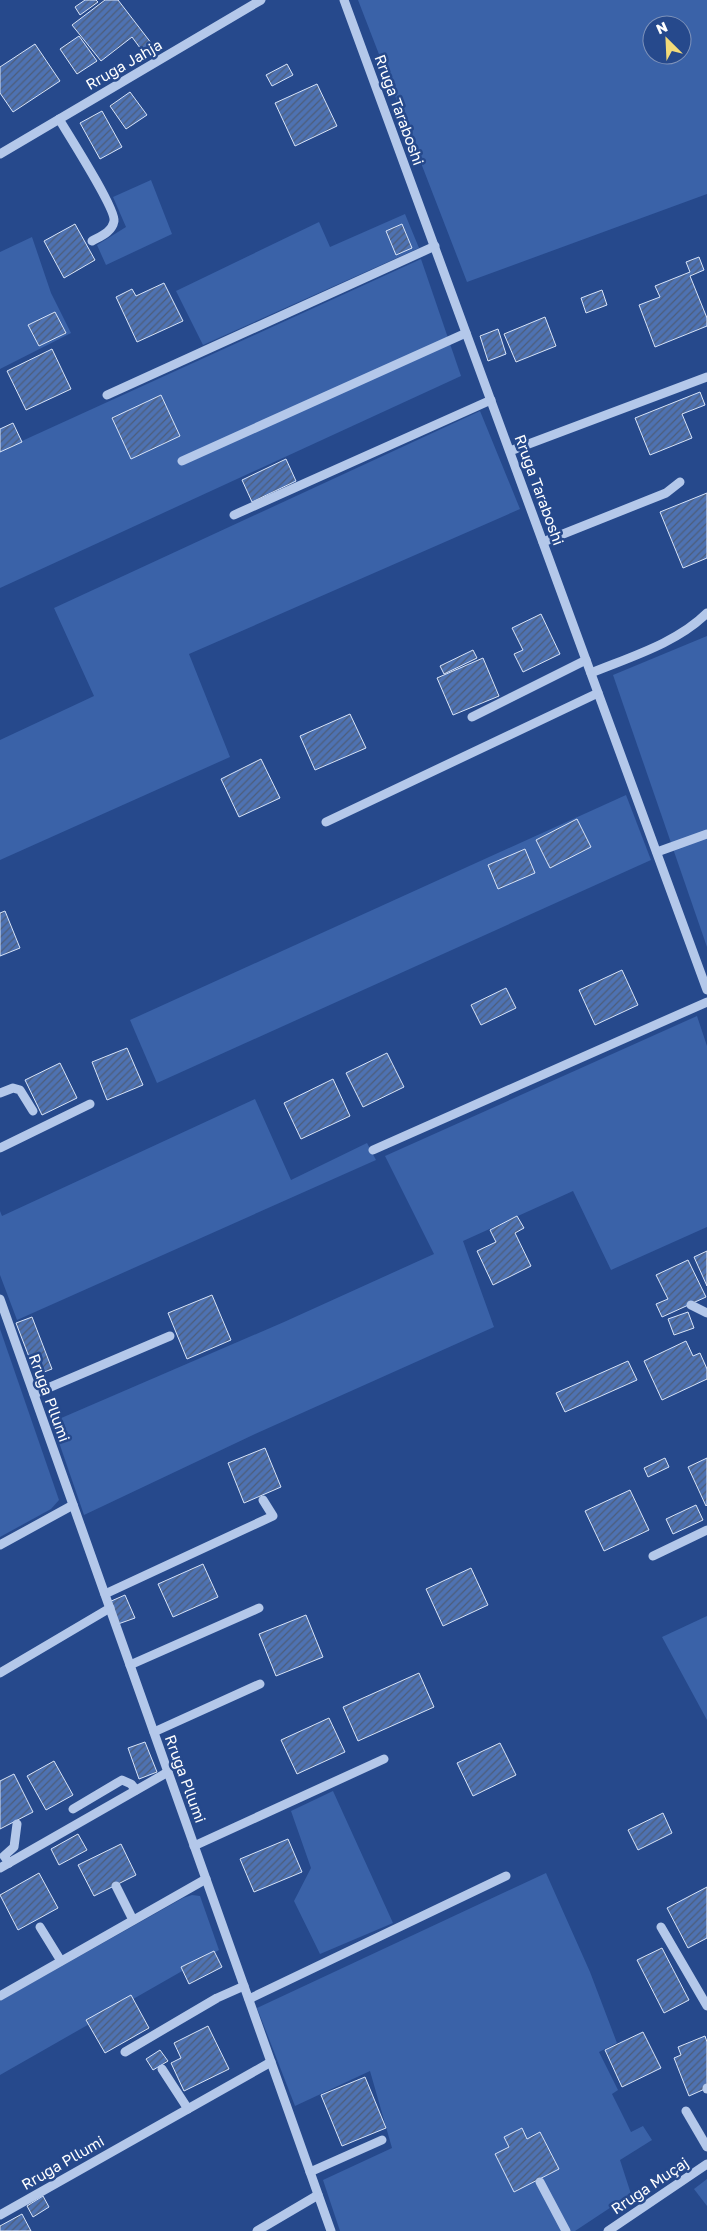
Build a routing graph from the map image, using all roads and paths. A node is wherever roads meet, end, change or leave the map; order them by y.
1 (262, 0) edge
2 (344, 0) edge
3 (59, 119) junction
4 (0, 154) edge
5 (92, 241) dead end
6 (435, 246) junction
7 (466, 333) junction
8 (707, 378) edge
9 (107, 395) dead end
10 (491, 400) junction
11 (510, 451) junction
12 (182, 461) dead end
13 (680, 482) dead end
14 (234, 515) dead end
15 (543, 542) junction
16 (707, 613) edge
17 (586, 660) junction
18 (591, 673) junction
19 (598, 692) junction
20 (472, 717) dead end
21 (326, 822) dead end
22 (707, 834) edge
23 (657, 852) junction
24 (707, 990) edge
25 (707, 1002) edge
26 (0, 1093) edge
27 (90, 1104) dead end
28 (33, 1111) dead end
29 (0, 1148) edge
30 (373, 1150) dead end
31 (0, 1299) edge
32 (691, 1305) dead end
33 (707, 1312) edge
34 (170, 1336) dead end
35 (34, 1394) junction
36 (263, 1500) dead end
37 (73, 1505) junction
38 (707, 1530) edge
39 (0, 1545) edge
40 (653, 1556) dead end
41 (105, 1594) junction
42 (110, 1608) junction
43 (259, 1608) dead end
44 (130, 1665) junction
45 (0, 1673) edge
46 (260, 1684) dead end
47 (154, 1732) junction
48 (384, 1759) dead end
49 (168, 1772) junction
50 (136, 1790) junction
51 (73, 1809) dead end
52 (17, 1824) dead end
53 (194, 1846) junction
54 (9, 1863) junction
55 (0, 1868) edge
56 (506, 1876) dead end
57 (206, 1878) junction
58 (116, 1886) dead end
59 (133, 1920) junction
60 (40, 1927) dead end
61 (661, 1927) dead end
62 (61, 1961) junction
63 (244, 1986) junction
64 (0, 1996) edge
65 (249, 1999) junction
66 (707, 2006) edge
67 (125, 2052) dead end
68 (271, 2062) junction
69 (162, 2069) dead end
70 (188, 2109) junction
71 (686, 2111) dead end
72 (382, 2140) dead end
73 (707, 2147) edge
74 (707, 2164) edge
75 (310, 2172) junction
76 (540, 2182) dead end
77 (318, 2195) junction
78 (0, 2215) edge
79 (257, 2231) edge
80 (331, 2231) edge
81 (566, 2231) edge
82 (608, 2231) edge

1 - 3 street, Rruga Jahja
2 - 6 street, Rruga Taraboshi
3 - 4 street, Rruga Jahja
3 - 5 street
6 - 7 street, Rruga Taraboshi
6 - 9 street
7 - 10 street, Rruga Taraboshi
7 - 12 street
8 - 11 street
10 - 11 street, Rruga Taraboshi
10 - 14 street
11 - 15 street, Rruga Taraboshi
13 - 15 street
15 - 17 street, Rruga Taraboshi
16 - 18 street
17 - 18 street, Rruga Taraboshi
17 - 20 street
18 - 19 street, Rruga Taraboshi
19 - 21 street
19 - 23 street, Rruga Taraboshi
22 - 23 street
23 - 24 street, Rruga Taraboshi
25 - 30 street
26 - 28 street
27 - 29 street
31 - 35 street, Rruga Pllumi
32 - 33 street
34 - 35 street
35 - 37 street, Rruga Pllumi
36 - 41 street
37 - 39 street
37 - 41 street, Rruga Pllumi
38 - 40 street
41 - 42 street, Rruga Pllumi
42 - 44 street, Rruga Pllumi
42 - 45 street
43 - 44 street
44 - 47 street, Rruga Pllumi
46 - 47 street
47 - 49 street, Rruga Pllumi
48 - 53 street
49 - 50 street
49 - 53 street, Rruga Pllumi
50 - 51 street
50 - 54 street
52 - 54 street
53 - 57 street, Rruga Pllumi
54 - 55 street
56 - 65 street
57 - 59 street
57 - 63 street, Rruga Pllumi
58 - 59 street
59 - 62 street
60 - 62 street
61 - 66 street
62 - 64 street
63 - 65 street, Rruga Pllumi
63 - 67 street
65 - 68 street, Rruga Pllumi
68 - 70 street, Rruga Pllumi
68 - 75 street, Rruga Pllumi
69 - 70 street
70 - 78 street, Rruga Pllumi
71 - 73 street
72 - 75 street
74 - 82 street, Rruga Muçaj
75 - 77 street, Rruga Pllumi
76 - 81 street
77 - 79 street
77 - 80 street, Rruga Pllumi

